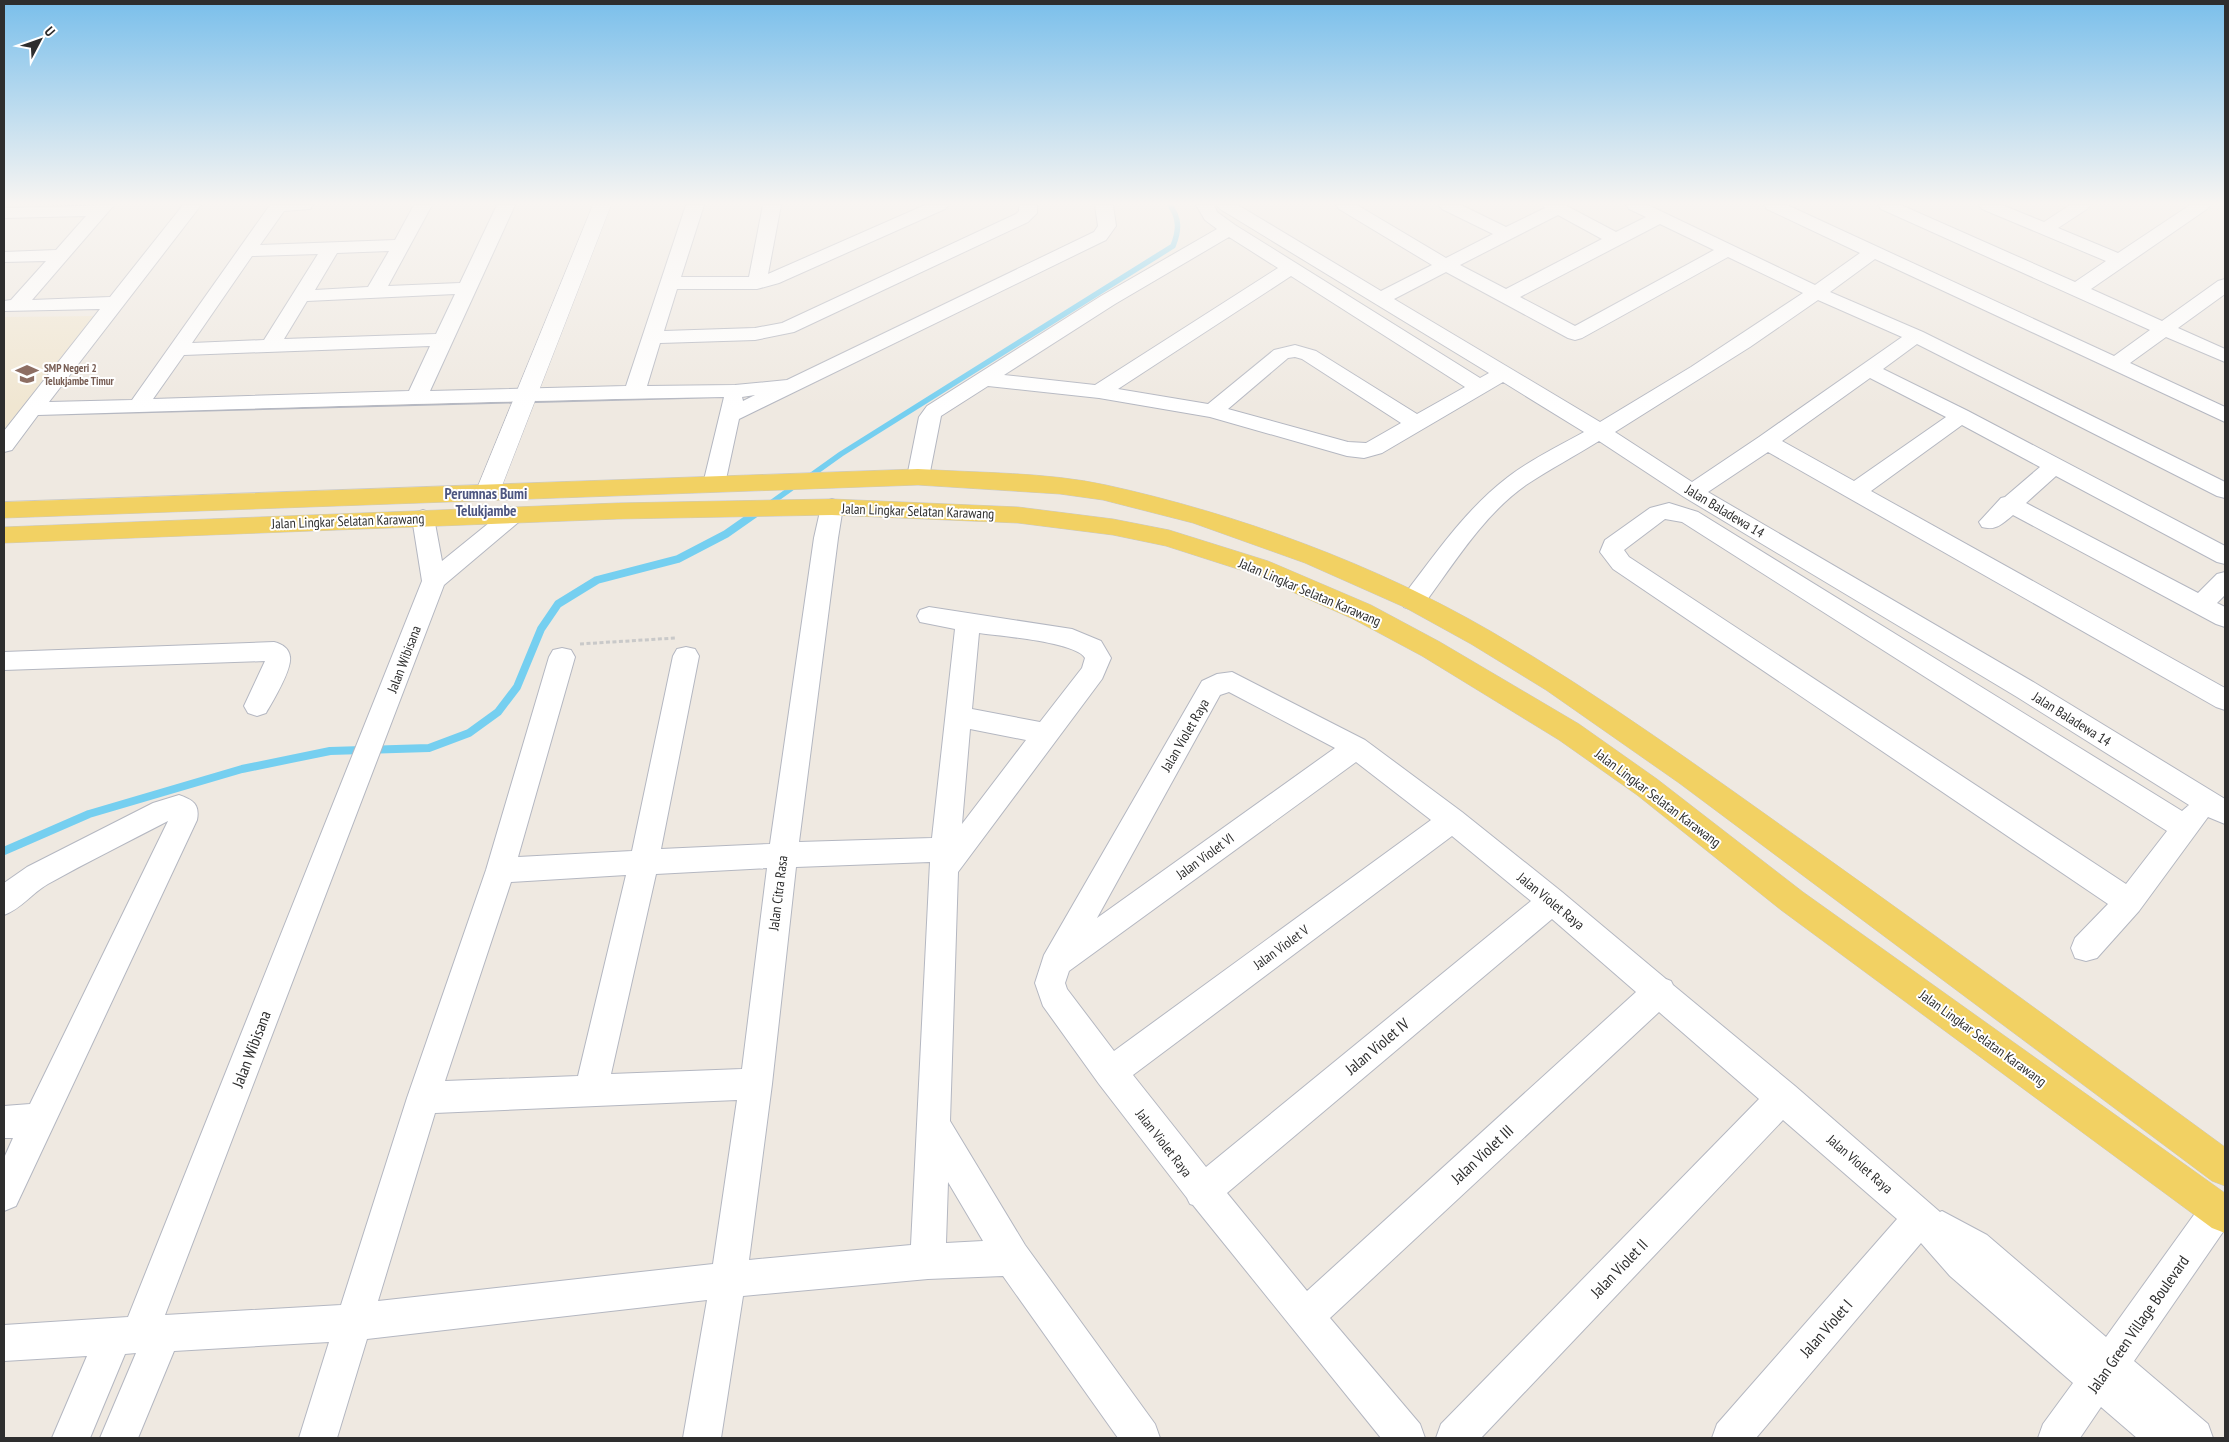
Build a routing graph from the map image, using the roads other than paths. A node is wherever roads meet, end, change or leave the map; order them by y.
1 (44, 272) edge
2 (139, 272) edge
3 (231, 272) edge
4 (316, 272) edge
5 (386, 272) edge
6 (474, 272) edge
7 (575, 272) edge
8 (673, 272) edge
9 (759, 272) edge
10 (788, 272) edge
11 (906, 272) edge
12 (1025, 272) edge
13 (1155, 272) edge
14 (1284, 272) edge
15 (1294, 272) edge
16 (1338, 272) edge
17 (1430, 272) edge
18 (1461, 272) edge
19 (1553, 272) edge
20 (1687, 272) edge
21 (1774, 272) edge
22 (1845, 272) edge
23 (1917, 272) edge
24 (2040, 272) edge
25 (2102, 272) edge
26 (670, 283) junction
27 (757, 283) junction
28 (2225, 285) edge
29 (467, 288) junction
30 (2078, 289) junction
31 (376, 292) junction
32 (1817, 293) junction
33 (301, 296) junction
34 (1506, 297) junction
35 (1381, 298) junction
36 (115, 303) junction
37 (10, 306) edge
38 (2167, 328) junction
39 (1916, 336) junction
40 (652, 337) junction
41 (442, 340) junction
42 (270, 346) junction
43 (178, 349) junction
44 (2225, 356) edge
45 (2115, 364) junction
46 (1869, 370) junction
47 (1502, 374) junction
48 (983, 378) junction
49 (790, 386) junction
50 (1480, 387) junction
51 (735, 391) junction
52 (1100, 392) junction
53 (526, 394) junction
54 (634, 394) junction
55 (416, 398) junction
56 (138, 406) junction
57 (32, 409) junction
58 (1212, 411) junction
59 (2225, 415) edge
60 (730, 416) junction
61 (1961, 416) junction
62 (1416, 423) junction
63 (1600, 432) junction
64 (1767, 442) junction
65 (4, 445) edge
66 (2054, 466) junction
67 (918, 477) junction
68 (714, 484) junction
69 (488, 491) junction
70 (2225, 491) edge
71 (1692, 492) junction
72 (1856, 492) junction
73 (782, 495) junction
74 (2010, 503) junction
75 (832, 507) junction
76 (4, 510) edge
77 (513, 515) junction
78 (423, 518) junction
79 (1990, 522) dead end
80 (4, 534) edge
81 (2225, 556) edge
82 (2225, 580) edge
83 (434, 581) junction
84 (1413, 600) junction
85 (2201, 605) junction
86 (929, 616) dead end
87 (2225, 618) edge
88 (968, 622) junction
89 (686, 656) road end
90 (562, 657) road end
91 (4, 661) edge
92 (2225, 700) edge
93 (257, 706) dead end
94 (960, 717) junction
95 (1047, 734) junction
96 (1356, 747) junction
97 (2216, 807) edge
98 (1452, 820) junction
99 (2184, 828) junction
100 (783, 855) junction
101 (946, 858) junction
102 (644, 862) junction
103 (500, 870) junction
104 (1552, 901) junction
105 (4, 902) edge
106 (2129, 902) junction
107 (2086, 948) dead end
108 (1055, 964) junction
109 (1660, 991) junction
110 (1110, 1073) junction
111 (756, 1084) junction
112 (591, 1091) junction
113 (1783, 1097) junction
114 (423, 1098) junction
115 (39, 1120) junction
116 (4, 1122) edge
117 (934, 1126) junction
118 (2224, 1163) edge
119 (1202, 1192) junction
120 (4, 1194) edge
121 (2222, 1212) edge
122 (1922, 1217) junction
123 (1012, 1258) junction
124 (928, 1261) junction
125 (728, 1280) junction
126 (1305, 1318) junction
127 (355, 1322) junction
128 (139, 1335) junction
129 (4, 1343) edge
130 (2104, 1372) junction
131 (71, 1438) edge
132 (119, 1438) edge
133 (318, 1438) edge
134 (702, 1438) edge
135 (1141, 1438) edge
136 (1406, 1438) edge
137 (1455, 1438) edge
138 (1732, 1438) edge
139 (2057, 1438) edge
140 (2166, 1438) edge
141 (2194, 1438) edge

1 - 37 street
2 - 36 street
3 - 43 street
4 - 33 street
5 - 31 street
6 - 29 street
7 - 53 street
8 - 26 street
9 - 27 street
10 - 27 street
11 - 40 street
12 - 49 street
13 - 48 street
14 - 52 street
15 - 50 street
16 - 35 street, Jalan Baladewa 14
17 - 35 street
18 - 34 street
19 - 34 street
20 - 34 street
21 - 32 street
22 - 32 street
23 - 45 street
24 - 30 street
25 - 30 street
26 - 27 street
26 - 40 street
28 - 38 street
29 - 31 street
29 - 41 street
30 - 38 street
31 - 33 street
32 - 39 street
32 - 63 street
33 - 42 street
35 - 47 street, Jalan Baladewa 14
36 - 37 street
36 - 57 street
38 - 44 street
38 - 45 street
39 - 46 street
39 - 70 street
40 - 54 street
41 - 42 street
41 - 55 street
42 - 43 street
43 - 56 street
45 - 59 street
46 - 61 street
46 - 64 street
47 - 50 street
47 - 63 street, Jalan Baladewa 14
48 - 52 street
48 - 67 street
49 - 51 street
49 - 60 street
50 - 62 street
51 - 54 street
51 - 60 street
52 - 58 street
53 - 54 street
53 - 55 street
53 - 69 street
55 - 56 street
56 - 57 street
57 - 65 street
58 - 62 street
58 - 62 street
60 - 68 street
61 - 66 street
61 - 72 street
63 - 71 street, Jalan Baladewa 14
63 - 84 street
64 - 71 street
64 - 72 street
66 - 74 street
66 - 81 street
67 - 73 main road, Jalan Lingkar Selatan Karawang
67 - 84 main road, Jalan Lingkar Selatan Karawang
68 - 69 main road, Jalan Lingkar Selatan Karawang
68 - 73 main road, Jalan Lingkar Selatan Karawang
69 - 76 main road, Jalan Lingkar Selatan Karawang
71 - 97 street, Jalan Baladewa 14
72 - 92 street
73 - 75 main road, Jalan Lingkar Selatan Karawang
73 - 77 main road, Jalan Lingkar Selatan Karawang
74 - 79 street
74 - 85 street
75 - 100 street, Jalan Citra Rasa
75 - 121 main road, Jalan Lingkar Selatan Karawang
77 - 78 main road, Jalan Lingkar Selatan Karawang
77 - 83 street
78 - 80 main road, Jalan Lingkar Selatan Karawang
78 - 83 street
82 - 85 street
83 - 128 street, Jalan Wibisana
84 - 118 main road, Jalan Lingkar Selatan Karawang
85 - 87 street
86 - 88 street
88 - 94 street
88 - 95 street
89 - 102 street
90 - 103 street
91 - 93 street
94 - 95 street
94 - 101 street
95 - 101 street
96 - 98 street, Jalan Violet Raya
96 - 108 street, Jalan Violet VI
96 - 108 street, Jalan Violet Raya
97 - 99 street
98 - 104 street, Jalan Violet Raya
98 - 110 street, Jalan Violet V
99 - 106 street
99 - 106 street
100 - 101 street
100 - 102 street
100 - 111 street, Jalan Citra Rasa
101 - 117 street
102 - 103 street
102 - 112 street
103 - 114 street
104 - 109 street, Jalan Violet Raya
104 - 119 street, Jalan Violet IV
105 - 115 street
106 - 107 street
108 - 110 street, Jalan Violet Raya
109 - 113 street, Jalan Violet Raya
109 - 126 street, Jalan Violet III
110 - 119 street, Jalan Violet Raya
111 - 112 street
111 - 125 street, Jalan Citra Rasa
112 - 114 street
113 - 122 street, Jalan Violet Raya
113 - 137 street, Jalan Violet II
114 - 127 street
115 - 116 street
115 - 120 street
117 - 123 street
117 - 124 street
119 - 126 street, Jalan Violet Raya
121 - 130 street, Jalan Green Village Boulevard
122 - 130 street, Jalan Violet Raya
122 - 138 street, Jalan Violet I
123 - 124 street
123 - 135 street
124 - 125 street
125 - 127 street
125 - 134 street, Jalan Citra Rasa
126 - 136 street, Jalan Violet Raya
127 - 128 street
127 - 133 street
128 - 129 street
128 - 131 street
128 - 132 street
130 - 139 street, Jalan Green Village Boulevard
130 - 140 street
130 - 141 street

